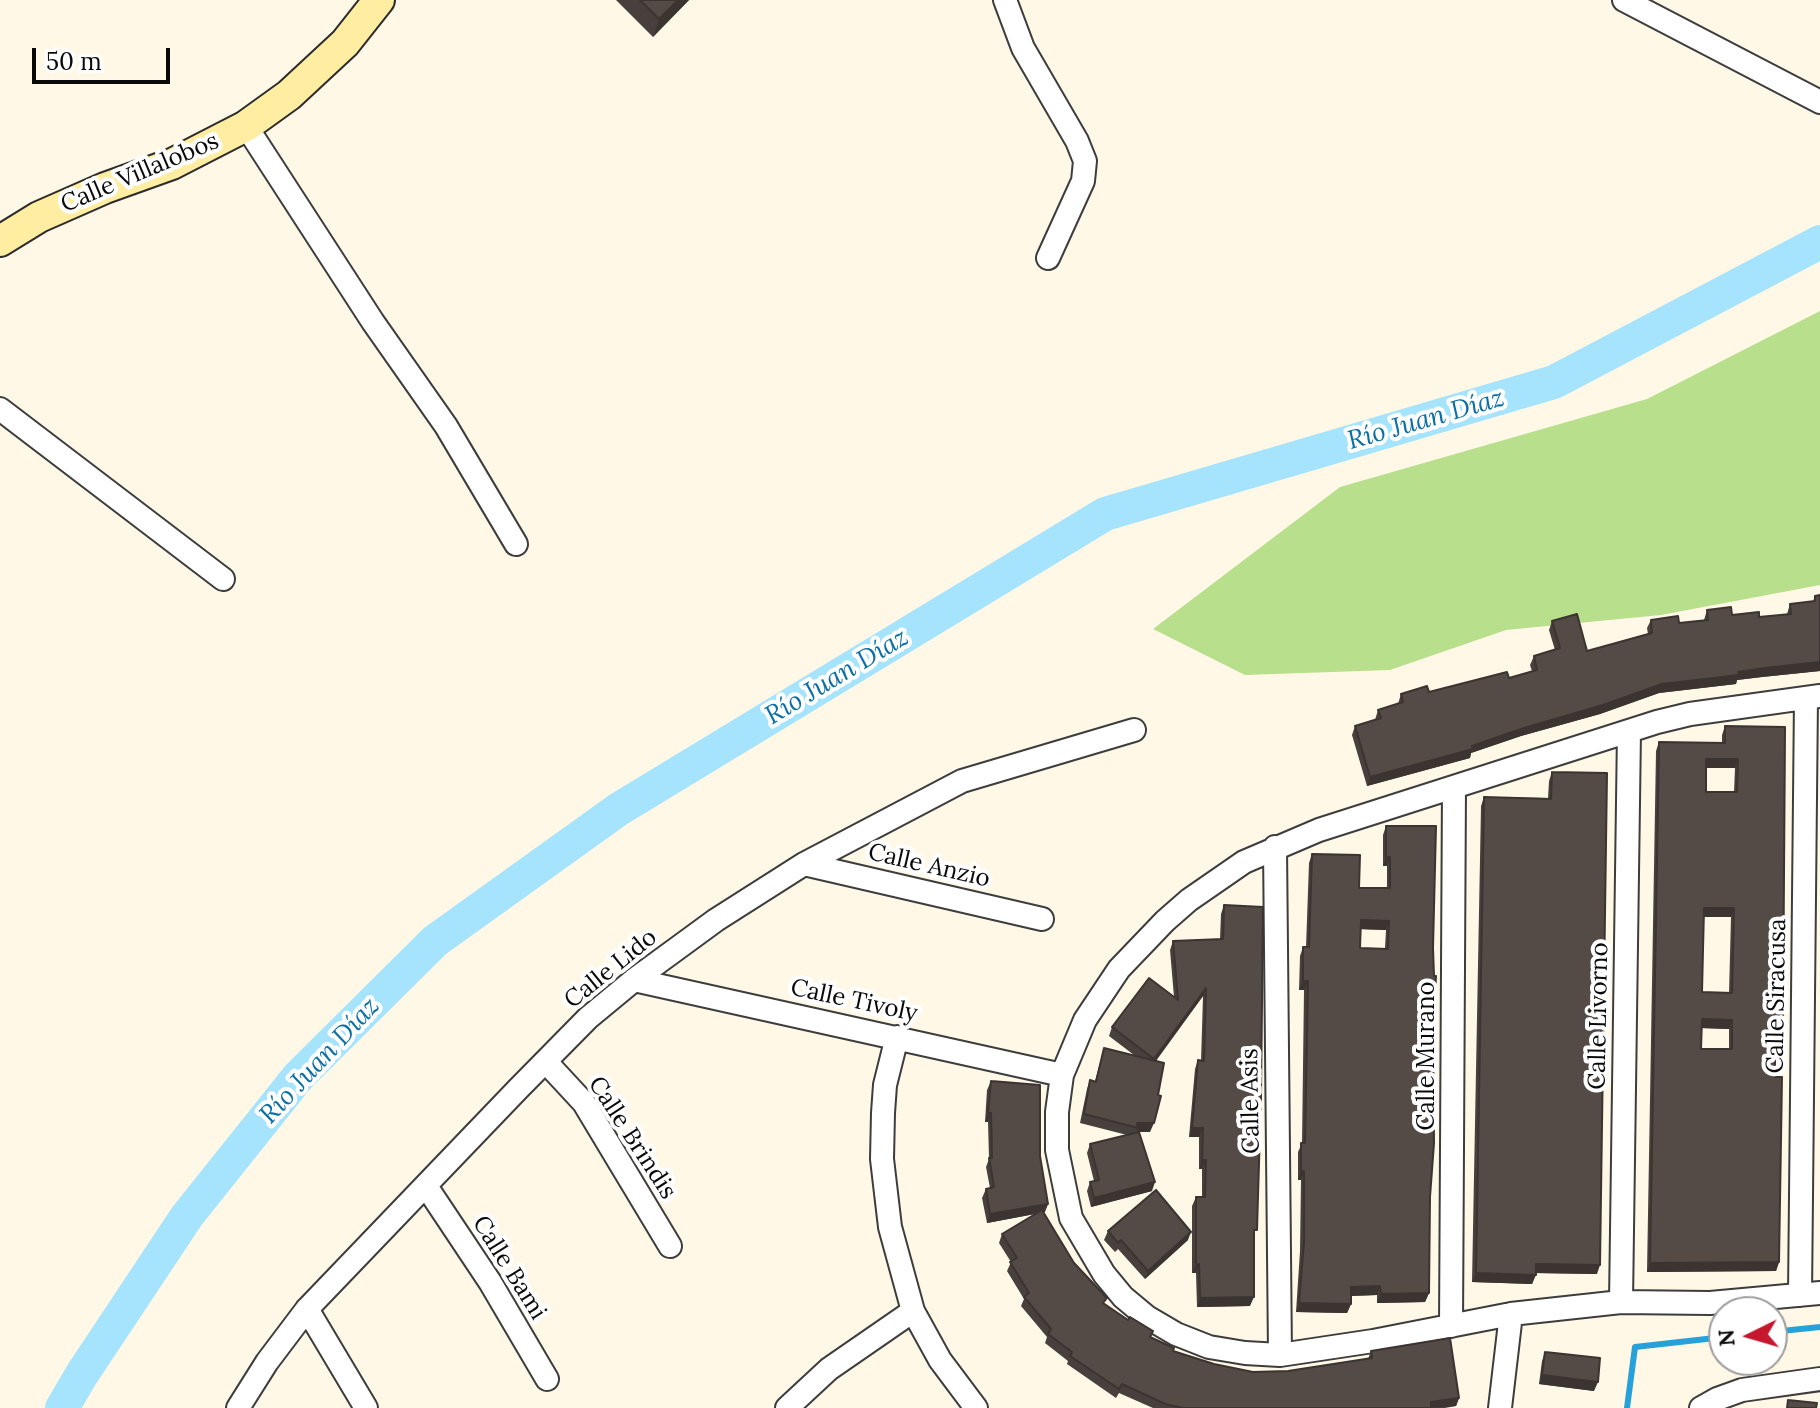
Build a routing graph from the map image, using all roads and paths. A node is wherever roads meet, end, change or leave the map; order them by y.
1 (379, 0) edge
2 (1005, 0) edge
3 (1624, 0) edge
4 (1820, 102) edge
5 (246, 126) junction
6 (0, 241) edge
7 (1048, 258) dead end
8 (0, 409) edge
9 (516, 544) dead end
10 (223, 579) dead end
11 (1813, 697) edge
12 (1134, 730) dead end
13 (1629, 731) junction
14 (1454, 787) junction
15 (1275, 847) junction
16 (804, 864) junction
17 (1042, 919) dead end
18 (634, 980) junction
19 (897, 1037) junction
20 (546, 1062) junction
21 (1062, 1075) junction
22 (426, 1186) junction
23 (670, 1246) dead end
24 (1810, 1294) edge
25 (1621, 1302) junction
26 (307, 1309) junction
27 (913, 1311) junction
28 (1511, 1314) junction
29 (1451, 1326) junction
30 (1280, 1355) junction
31 (547, 1379) dead end
32 (1820, 1379) edge
33 (1709, 1403) edge
34 (238, 1408) edge
35 (366, 1408) edge
36 (787, 1408) edge
37 (976, 1408) edge
38 (1500, 1408) edge

1 - 5 main road, Calle Villalobos
2 - 7 street
3 - 4 street
5 - 6 main road, Calle Villalobos
5 - 9 street
8 - 10 street
11 - 13 street
11 - 24 street, Calle Siracusa
12 - 16 street, Calle Lido
13 - 14 street
13 - 25 street, Calle Livorno
14 - 15 street
14 - 29 street, Calle Murano
15 - 21 street
15 - 30 street, Calle Asis
16 - 17 street, Calle Anzio
16 - 18 street, Calle Lido
18 - 19 street, Calle Tivoly
18 - 20 street, Calle Lido
19 - 21 street, Calle Tivoly
19 - 27 street
20 - 22 street, Calle Lido
20 - 23 street, Calle Brindis
21 - 30 street
22 - 26 street, Calle Lido
22 - 31 street, Calle Bami
24 - 25 street
25 - 28 street
26 - 34 street, Calle Lido
26 - 35 street
27 - 36 street
27 - 37 street
28 - 29 street
28 - 38 street
29 - 30 street
32 - 33 street

